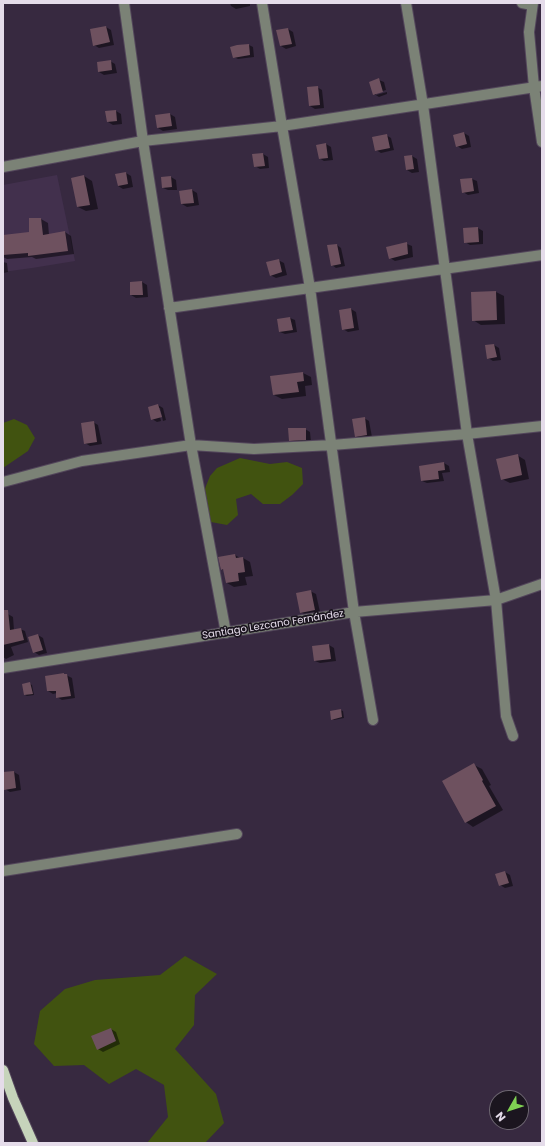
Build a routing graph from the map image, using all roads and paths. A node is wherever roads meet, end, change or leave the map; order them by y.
1 (124, 3) edge
2 (262, 3) edge
3 (406, 3) edge
4 (529, 4) edge
5 (538, 87) edge
6 (423, 105) junction
7 (282, 126) junction
8 (143, 141) junction
9 (542, 142) edge
10 (3, 167) edge
11 (542, 255) edge
12 (445, 268) junction
13 (310, 288) junction
14 (169, 308) junction
15 (542, 426) edge
16 (468, 434) junction
17 (191, 445) junction
18 (332, 445) junction
19 (3, 482) edge
20 (542, 584) edge
21 (496, 600) junction
22 (354, 612) junction
23 (226, 633) junction
24 (3, 668) edge
25 (373, 720) dead end
26 (513, 736) dead end
27 (237, 834) dead end
28 (3, 871) edge
29 (3, 1070) edge
30 (33, 1143) edge

1 - 8 street
2 - 7 street
3 - 6 street
4 - 5 street
5 - 6 street
5 - 9 street
6 - 7 street
6 - 12 street
7 - 8 street
7 - 13 street
8 - 10 street
8 - 14 street
11 - 12 street
12 - 13 street
12 - 16 street
13 - 14 street
13 - 18 street
14 - 17 street
15 - 16 street
16 - 18 street
16 - 21 street
17 - 18 street
17 - 19 street
17 - 23 street
18 - 22 street
20 - 21 street, Santiago Lezcano Fernández
21 - 22 street, Santiago Lezcano Fernández
21 - 26 street
22 - 23 street, Santiago Lezcano Fernández
22 - 25 street
23 - 24 street, Santiago Lezcano Fernández
27 - 28 street
29 - 30 main road

